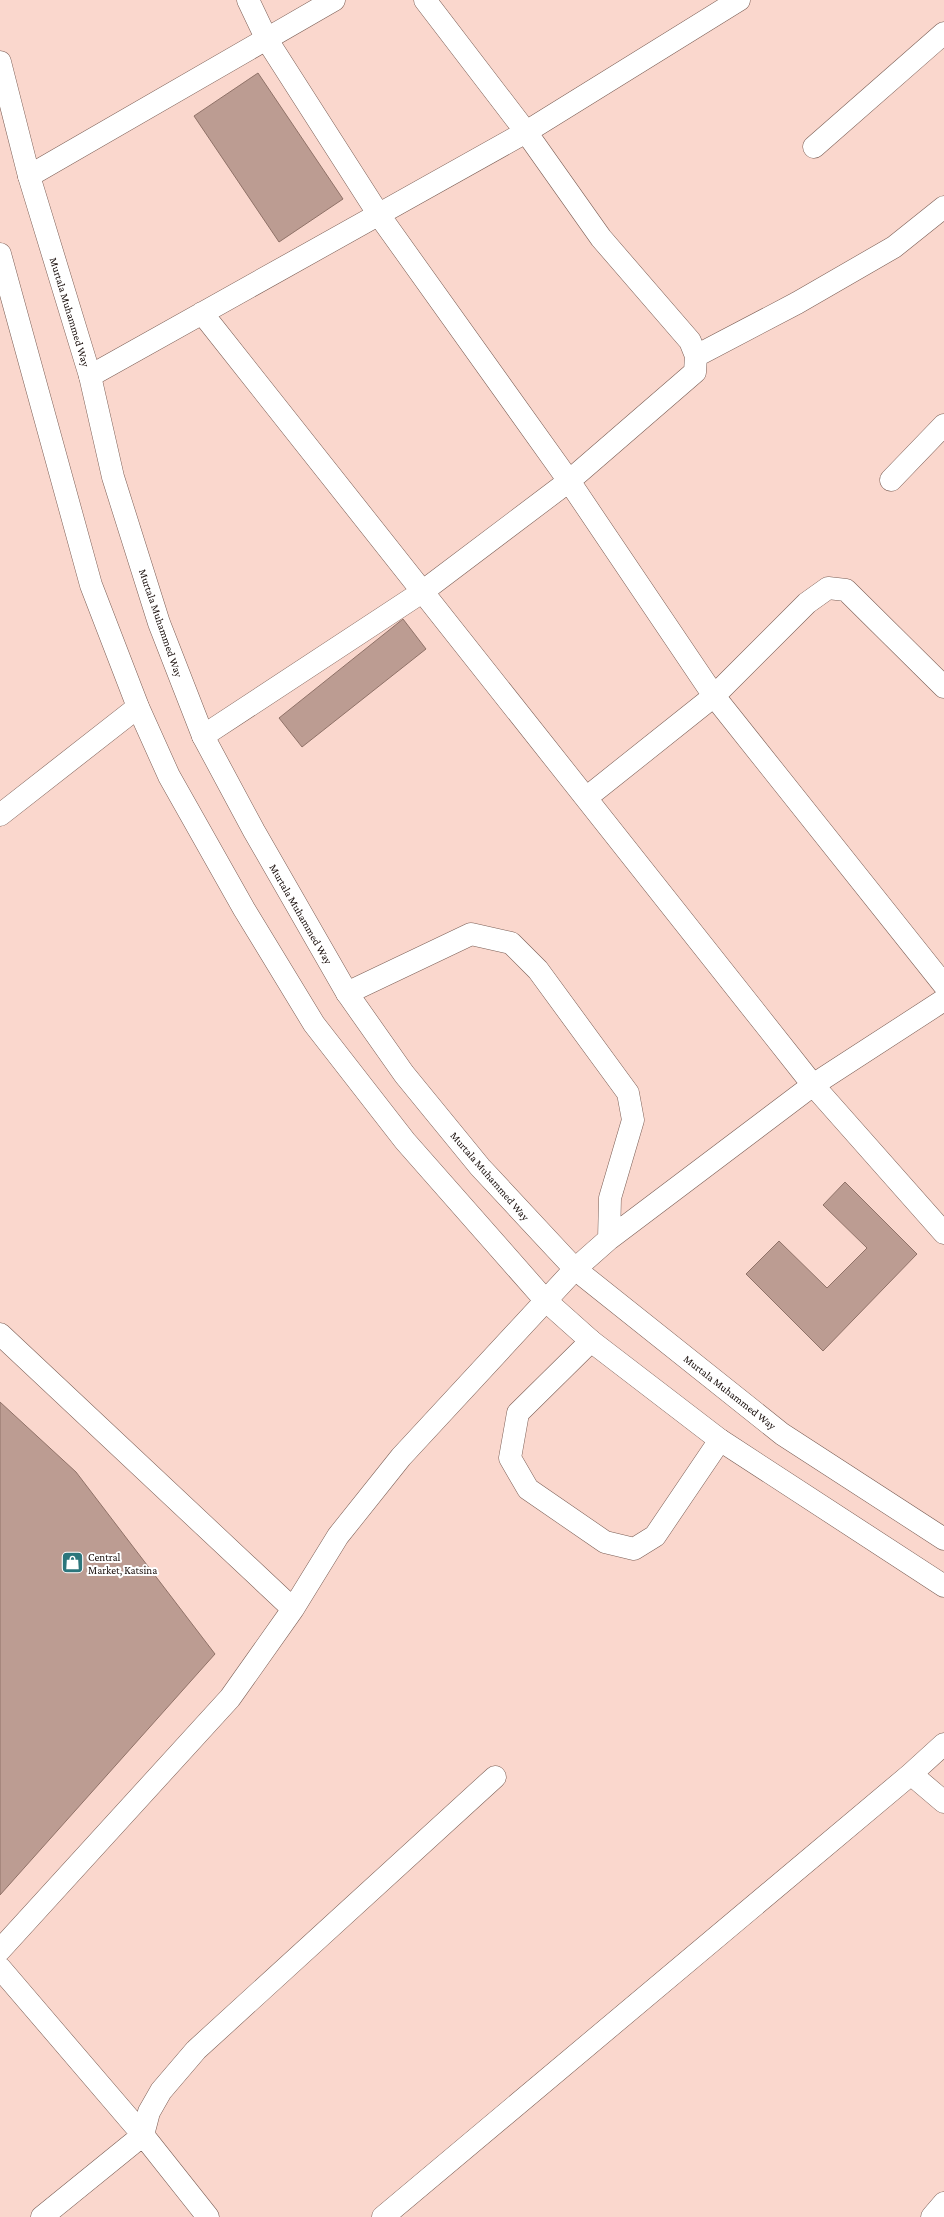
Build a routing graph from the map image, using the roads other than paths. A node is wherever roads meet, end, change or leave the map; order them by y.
1 (248, 0) edge
2 (334, 0) edge
3 (425, 0) edge
4 (739, 0) edge
5 (944, 33) edge
6 (267, 40) junction
7 (0, 62) edge
8 (526, 132) junction
9 (814, 147) dead end
10 (29, 176) junction
11 (944, 207) edge
12 (379, 215) junction
13 (0, 254) edge
14 (202, 314) junction
15 (696, 356) junction
16 (90, 376) junction
17 (944, 425) edge
18 (891, 480) dead end
19 (569, 481) junction
20 (422, 592) junction
21 (940, 674) edge
22 (714, 696) junction
23 (138, 707) junction
24 (202, 736) junction
25 (586, 798) junction
26 (0, 815) edge
27 (944, 985) edge
28 (347, 993) junction
29 (944, 1000) edge
30 (814, 1085) junction
31 (944, 1233) edge
32 (609, 1239) junction
33 (575, 1269) junction
34 (545, 1300) junction
35 (0, 1334) edge
36 (591, 1341) junction
37 (720, 1440) junction
38 (944, 1540) edge
39 (944, 1586) edge
40 (293, 1609) junction
41 (944, 1744) edge
42 (911, 1774) junction
43 (495, 1777) dead end
44 (944, 1802) edge
45 (0, 1950) edge
46 (0, 1968) edge
47 (143, 2135) junction
48 (944, 2203) edge
49 (42, 2217) edge
50 (208, 2217) edge
51 (383, 2217) edge
52 (932, 2217) edge

1 - 6 street
2 - 6 street
3 - 8 street
4 - 8 street
5 - 9 street
6 - 10 street
6 - 12 street
7 - 10 street, Murtala Muhammed Way
8 - 12 street
8 - 15 street
10 - 16 street, Murtala Muhammed Way
11 - 15 street
12 - 14 street
12 - 19 street
13 - 23 street
14 - 16 street
14 - 20 street
15 - 19 street
16 - 24 street, Murtala Muhammed Way
17 - 18 street
19 - 20 street
19 - 22 street
20 - 24 street
20 - 25 street
21 - 22 street
22 - 25 street
22 - 27 street
23 - 26 street
23 - 34 street
24 - 28 street, Murtala Muhammed Way
25 - 30 street
28 - 32 street
28 - 33 street, Murtala Muhammed Way
29 - 30 street
30 - 31 street
30 - 32 street
32 - 33 street
33 - 34 street
33 - 38 street, Murtala Muhammed Way
34 - 36 street
34 - 40 street
35 - 40 street
36 - 37 street
36 - 37 street
37 - 39 street
40 - 45 street
41 - 42 street
42 - 44 street
42 - 51 street
43 - 47 street
46 - 47 street
47 - 49 street
47 - 50 street
48 - 52 street

